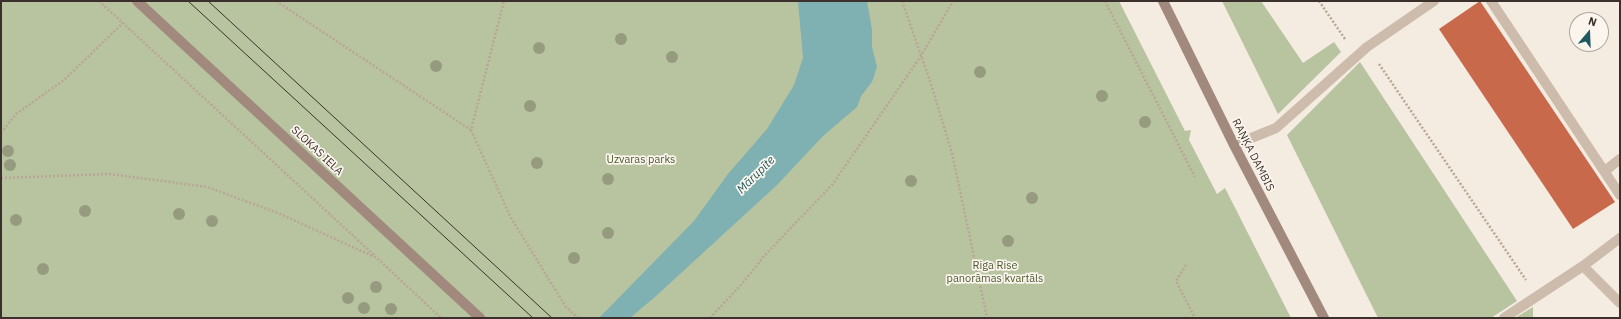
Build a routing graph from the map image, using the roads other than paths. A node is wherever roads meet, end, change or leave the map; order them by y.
1 (137, 1) edge
2 (1163, 1) edge
3 (1434, 1) edge
4 (1491, 1) edge
5 (1234, 145) junction
6 (1620, 159) edge
7 (1605, 171) junction
8 (1620, 195) edge
9 (1620, 238) edge
10 (1583, 266) junction
11 (1620, 303) edge
12 (480, 318) edge
13 (1324, 318) edge
14 (1504, 318) edge

1 - 12 main road, SLOKAS IELA
2 - 5 main road, RAŅĶA DAMBIS
3 - 5 lane
4 - 7 lane
5 - 13 main road, RAŅĶA DAMBIS
6 - 7 lane
7 - 8 lane
9 - 10 lane
10 - 11 lane
10 - 14 lane

